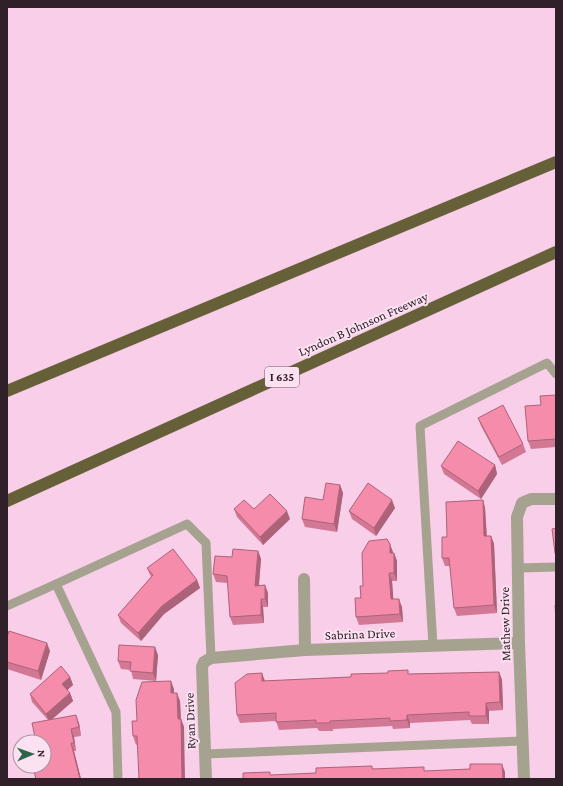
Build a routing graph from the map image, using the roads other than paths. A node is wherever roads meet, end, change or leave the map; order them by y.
1 (556, 162) edge
2 (556, 252) edge
3 (556, 374) edge
4 (7, 391) edge
5 (556, 499) edge
6 (7, 501) edge
7 (556, 566) edge
8 (518, 568) junction
9 (304, 579) dead end
10 (56, 584) junction
11 (7, 606) edge
12 (519, 643) junction
13 (433, 646) junction
14 (305, 650) junction
15 (207, 660) junction
16 (523, 742) junction
17 (205, 754) junction
18 (118, 779) edge
19 (206, 779) edge
20 (524, 779) edge

1 - 4 highway
2 - 6 highway, Lyndon B Johnson Freeway / I 635
3 - 13 lane
5 - 8 street, Mathew Drive
7 - 8 lane
8 - 12 street, Mathew Drive
9 - 14 street
10 - 11 lane
10 - 15 lane
10 - 18 lane
12 - 13 street, Sabrina Drive
12 - 16 street, Mathew Drive
13 - 14 street, Sabrina Drive
14 - 15 street, Sabrina Drive
15 - 17 street, Ryan Drive
16 - 17 lane
16 - 20 street, Mathew Drive
17 - 19 street, Ryan Drive

